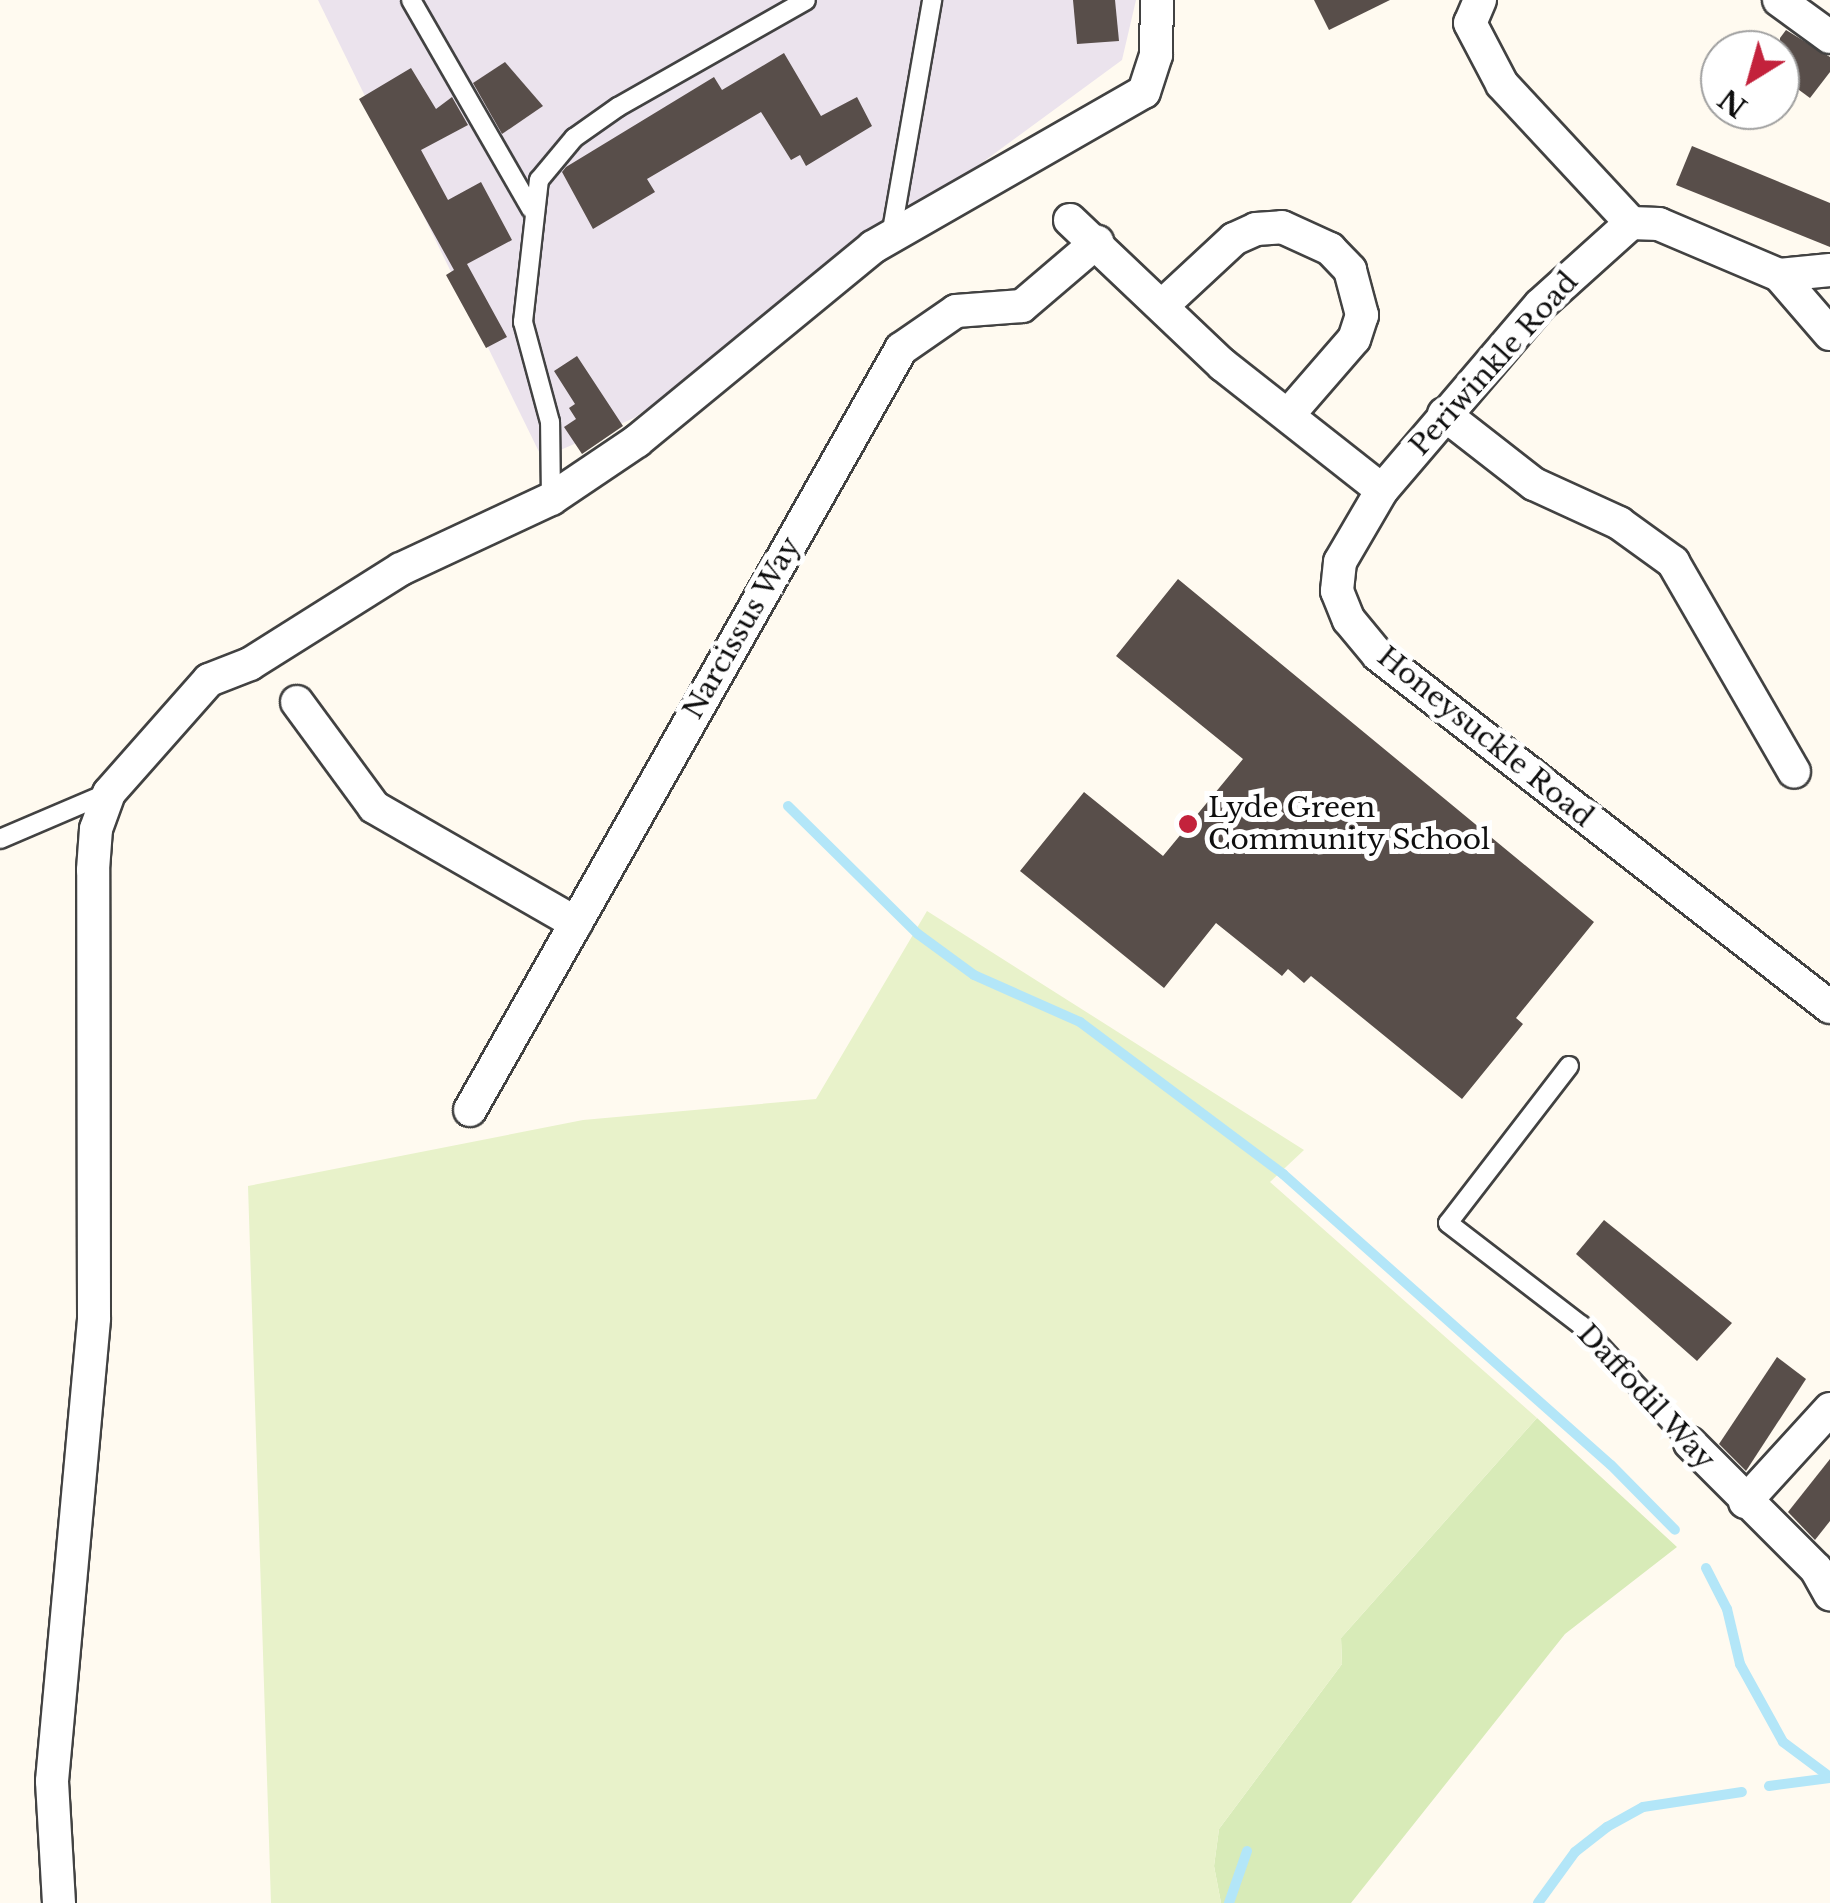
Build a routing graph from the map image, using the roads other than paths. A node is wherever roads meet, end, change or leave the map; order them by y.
1 (411, 0) edge
2 (806, 0) edge
3 (932, 0) edge
4 (1156, 0) edge
5 (1480, 0) edge
6 (1779, 0) edge
7 (1830, 38) edge
8 (531, 210) junction
9 (1070, 220) dead end
10 (1630, 222) junction
11 (891, 237) junction
12 (1097, 242) junction
13 (1830, 270) edge
14 (1779, 276) junction
15 (1163, 305) junction
16 (1830, 334) edge
17 (1290, 414) junction
18 (1444, 414) junction
19 (1382, 490) junction
20 (551, 498) junction
21 (297, 702) dead end
22 (1794, 772) dead end
23 (109, 793) junction
24 (0, 839) edge
25 (576, 923) junction
26 (1830, 1007) edge
27 (1569, 1066) dead end
28 (470, 1110) dead end
29 (1830, 1410) edge
30 (1690, 1442) joint
31 (1745, 1502) junction
32 (1830, 1594) edge
33 (60, 1903) edge

1 - 8 lane
2 - 8 lane
3 - 11 lane
4 - 11 street
5 - 10 street
6 - 7 street
8 - 20 lane
9 - 12 street
10 - 14 street
10 - 18 street, Periwinkle Road
11 - 20 street
12 - 15 street
12 - 25 street, Narcissus Way
13 - 14 street
14 - 16 street
15 - 17 street
15 - 17 street
17 - 19 street
18 - 19 street, Periwinkle Road
18 - 22 street
19 - 26 street, Honeysuckle Road
20 - 23 street
21 - 25 street
23 - 24 lane
23 - 33 street
25 - 28 street, Narcissus Way
27 - 30 lane, Daffodil Way
29 - 31 street
30 - 31 street, Daffodil Way
31 - 32 street, Daffodil Way

